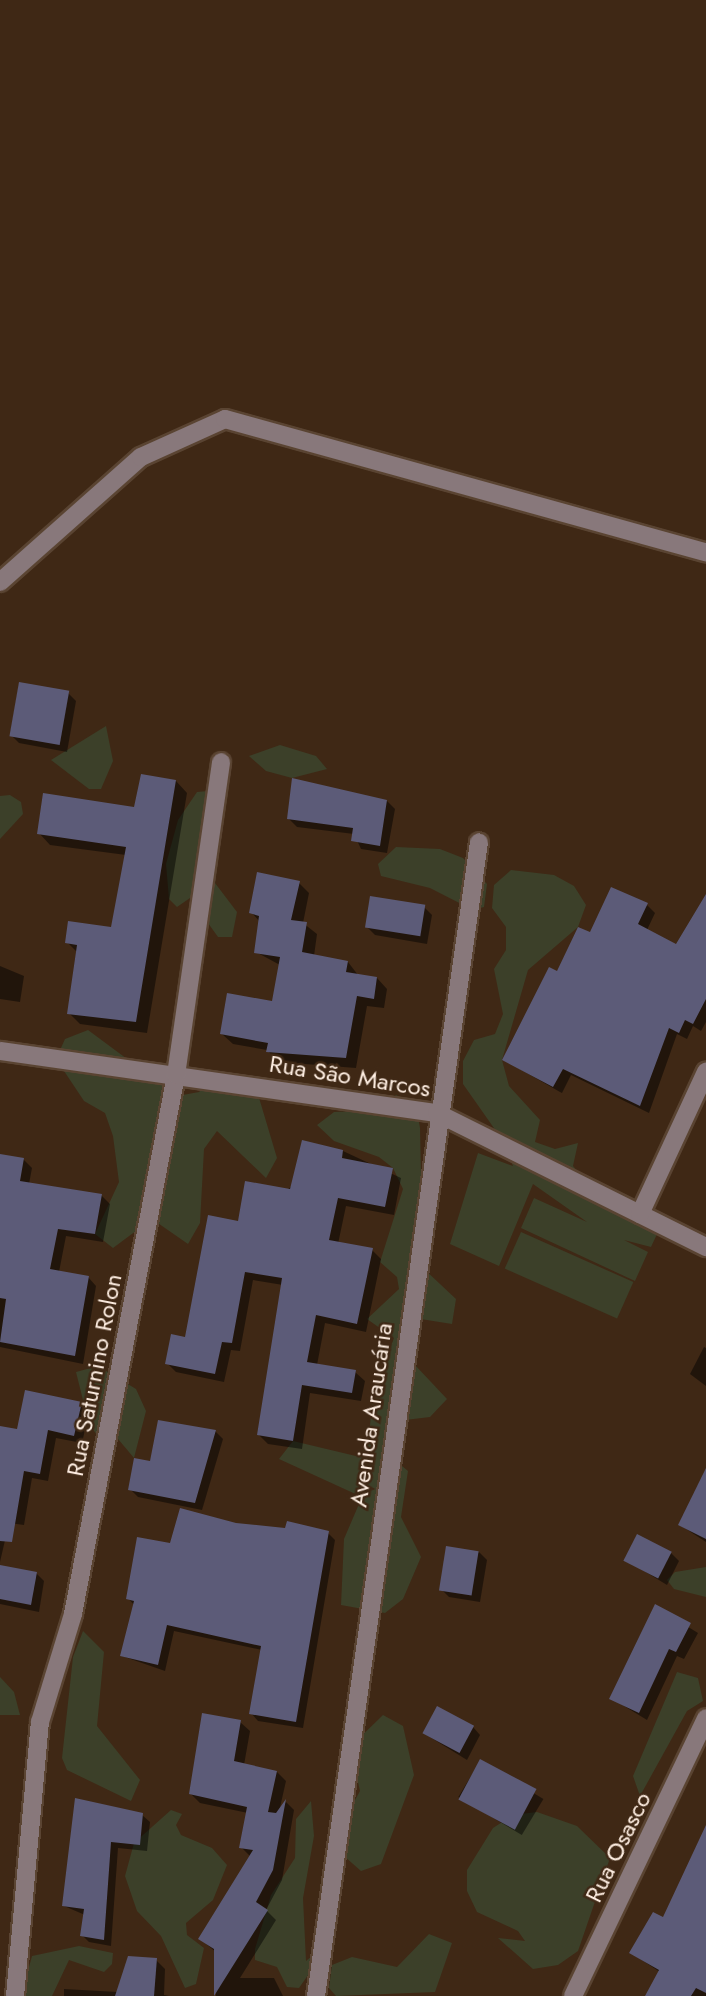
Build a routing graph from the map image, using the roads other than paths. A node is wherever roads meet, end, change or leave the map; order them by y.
1 (706, 552) edge
2 (0, 582) edge
3 (221, 762) dead end
4 (479, 842) dead end
5 (0, 1051) edge
6 (706, 1072) edge
7 (176, 1075) junction
8 (437, 1113) junction
9 (640, 1214) junction
10 (706, 1247) edge
11 (706, 1718) edge
12 (15, 1996) edge
13 (316, 1996) edge
14 (573, 1996) edge

1 - 2 street
3 - 7 street, Rua Saturnino Rolon
4 - 8 street, Avenida Araucária
5 - 7 street, Rua São Marcos
6 - 9 street
7 - 8 street, Rua São Marcos
7 - 12 street, Rua Saturnino Rolon
8 - 9 street, Rua São Marcos
8 - 13 street, Avenida Araucária
9 - 10 street, Rua São Marcos
11 - 14 street, Rua Osasco

